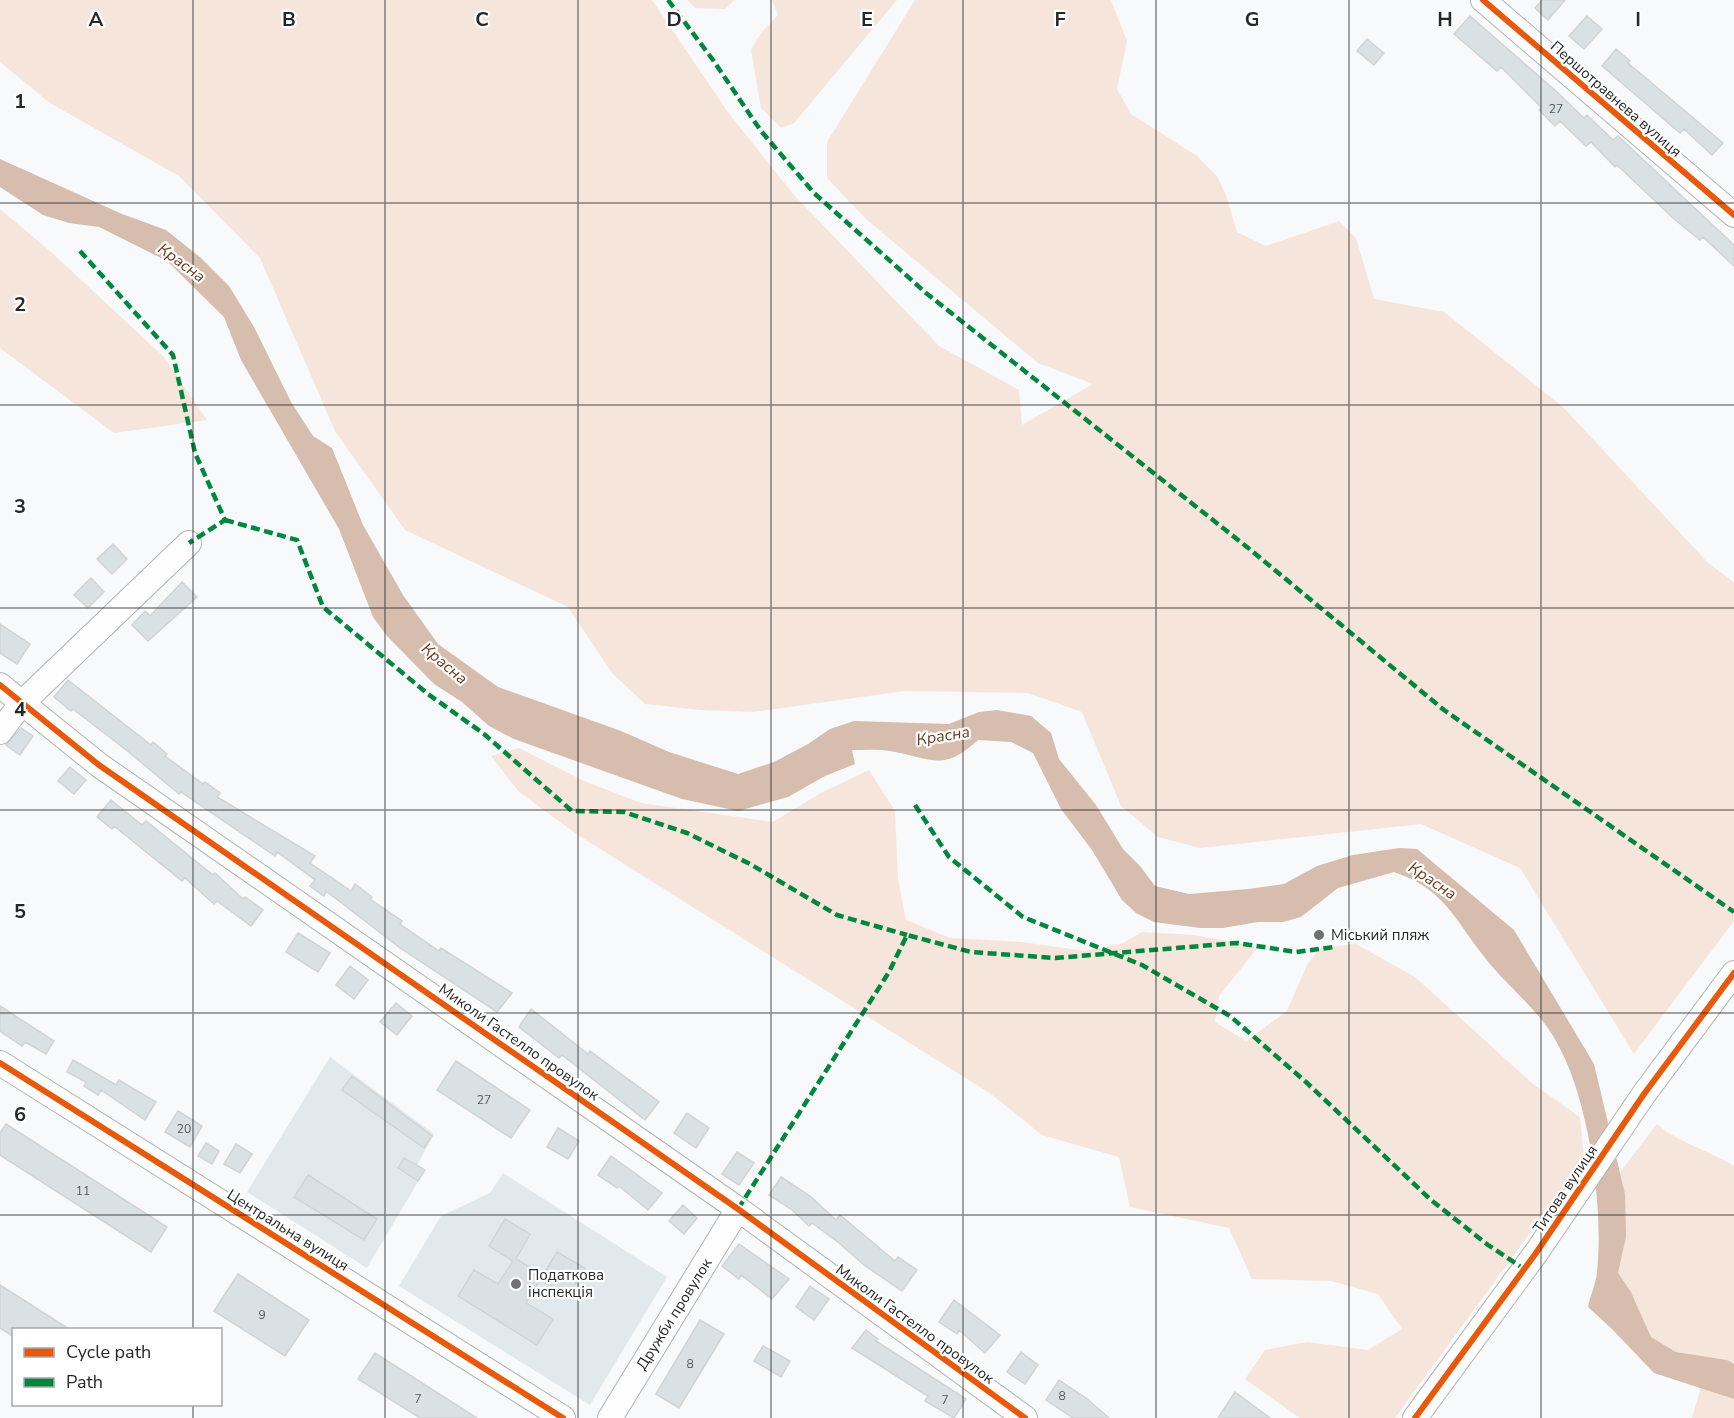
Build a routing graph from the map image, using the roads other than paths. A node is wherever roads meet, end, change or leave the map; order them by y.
1 (1483, 0) edge
2 (1734, 215) edge
3 (189, 543) dead end
4 (0, 685) edge
5 (21, 704) junction
6 (0, 732) edge
7 (1734, 973) edge
8 (0, 1063) edge
9 (738, 1209) junction
10 (563, 1418) edge
11 (610, 1418) edge
12 (1025, 1418) edge
13 (1415, 1418) edge

1 - 2 street, Першотравнева вулиця
3 - 5 street
4 - 5 street, Миколи Гастелло провулок
5 - 6 street
5 - 9 street, Миколи Гастелло провулок
7 - 13 street, Титова вулиця
8 - 10 street, Центральна вулиця
9 - 11 street, Дружби провулок
9 - 12 street, Миколи Гастелло провулок

